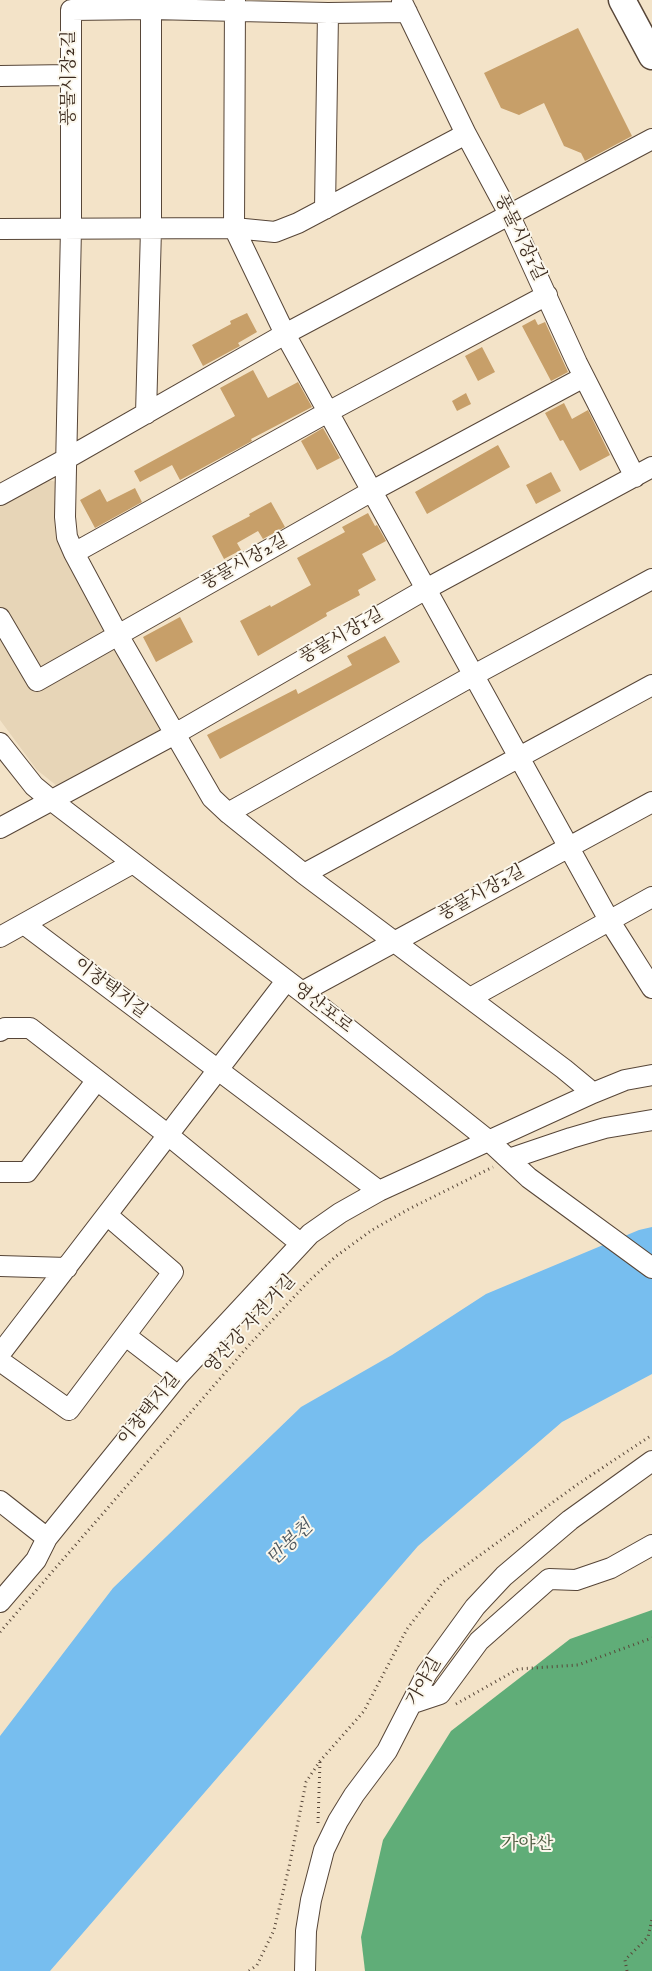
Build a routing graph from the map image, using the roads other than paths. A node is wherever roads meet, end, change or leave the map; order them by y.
1 (622, 0) edge
2 (235, 6) edge
3 (404, 6) edge
4 (152, 9) junction
5 (328, 14) junction
6 (652, 56) edge
7 (70, 75) junction
8 (0, 76) edge
9 (466, 134) junction
10 (652, 139) edge
11 (325, 209) junction
12 (509, 214) junction
13 (71, 228) junction
14 (234, 228) junction
15 (0, 229) edge
16 (151, 229) junction
17 (547, 295) junction
18 (286, 334) junction
19 (584, 377) junction
20 (328, 412) junction
21 (146, 414) junction
22 (66, 459) junction
23 (644, 472) edge
24 (372, 491) junction
25 (0, 495) edge
26 (74, 553) junction
27 (652, 579) edge
28 (426, 589) junction
29 (0, 618) edge
30 (118, 635) junction
31 (474, 675) junction
32 (652, 685) edge
33 (175, 734) junction
34 (1, 746) edge
35 (519, 757) junction
36 (51, 800) junction
37 (652, 802) edge
38 (228, 813) junction
39 (0, 828) edge
40 (569, 847) junction
41 (133, 862) junction
42 (304, 874) junction
43 (652, 897) edge
44 (609, 920) junction
45 (24, 924) junction
46 (0, 937) edge
47 (395, 942) junction
48 (294, 986) junction
49 (652, 988) edge
50 (470, 998) junction
51 (0, 1031) edge
52 (218, 1070) junction
53 (652, 1075) edge
54 (97, 1080) junction
55 (593, 1093) junction
56 (652, 1120) edge
57 (168, 1135) junction
58 (488, 1140) junction
59 (509, 1159) junction
60 (0, 1172) edge
61 (378, 1191) junction
62 (107, 1215) junction
63 (300, 1243) junction
64 (0, 1266) edge
65 (66, 1268) junction
66 (652, 1268) edge
67 (126, 1336) junction
68 (0, 1354) edge
69 (0, 1361) edge
70 (178, 1376) junction
71 (652, 1461) edge
72 (0, 1501) edge
73 (47, 1538) junction
74 (652, 1545) edge
75 (0, 1602) edge
76 (413, 1703) junction
77 (304, 1971) edge

1 - 6 main road
2 - 4 street, 풍물시장2길
2 - 5 street, 풍물시장2길
2 - 14 street
3 - 5 street, 풍물시장2길
3 - 9 street, 풍물시장1길
4 - 7 street, 풍물시장2길
4 - 16 street
5 - 11 street
7 - 8 street
7 - 13 street, 풍물시장2길
9 - 11 street
9 - 12 street, 풍물시장1길
10 - 12 street
11 - 14 street
12 - 17 street, 풍물시장1길
12 - 18 street
13 - 15 street
13 - 16 street
13 - 22 street, 풍물시장2길
14 - 16 street
14 - 18 street
16 - 21 street
17 - 19 street, 풍물시장1길
17 - 20 street
18 - 20 street
18 - 21 street
19 - 23 street, 풍물시장1길
19 - 24 street, 풍물시장2길
20 - 24 street
20 - 26 street
21 - 22 street
22 - 25 street
22 - 26 street, 풍물시장2길
23 - 28 street, 풍물시장1길
24 - 28 street
24 - 30 street, 풍물시장2길
26 - 30 street, 풍물시장2길
27 - 31 street
28 - 31 street
28 - 33 street, 풍물시장1길
29 - 30 street
30 - 33 street, 풍물시장2길
31 - 35 street
31 - 38 street
32 - 35 street
33 - 36 street, 풍물시장1길
33 - 38 street, 풍물시장2길
34 - 36 street, 영산포로
35 - 40 street
35 - 42 street
36 - 39 street, 풍물시장1길
36 - 41 street, 영산포로
37 - 40 street, 풍물시장2길
38 - 42 street, 풍물시장2길
40 - 44 street
40 - 47 street, 풍물시장2길
41 - 45 street
41 - 48 street, 영산포로
42 - 47 street, 풍물시장2길
43 - 44 street
44 - 49 street
44 - 50 street
45 - 46 street
45 - 52 street, 이창택지길
47 - 48 street
47 - 50 street, 풍물시장2길
48 - 52 street
48 - 58 street, 영산포로
50 - 55 street, 풍물시장2길
51 - 54 street
52 - 57 street
52 - 61 street, 이창택지길
53 - 55 street
54 - 57 street
54 - 60 street
55 - 58 street
56 - 59 street
57 - 62 street
57 - 63 street
58 - 59 street, 영산포로
58 - 61 street, 이창택지길
59 - 66 street, 영산포로
61 - 63 street, 이창택지길
62 - 65 street
62 - 67 street
63 - 70 street, 이창택지길
64 - 65 street
65 - 68 street
67 - 69 street
67 - 70 street
70 - 73 street, 이창택지길
71 - 76 street, 가야길
72 - 73 street
73 - 75 street, 이창택지길
74 - 76 street
76 - 77 street, 가야길

